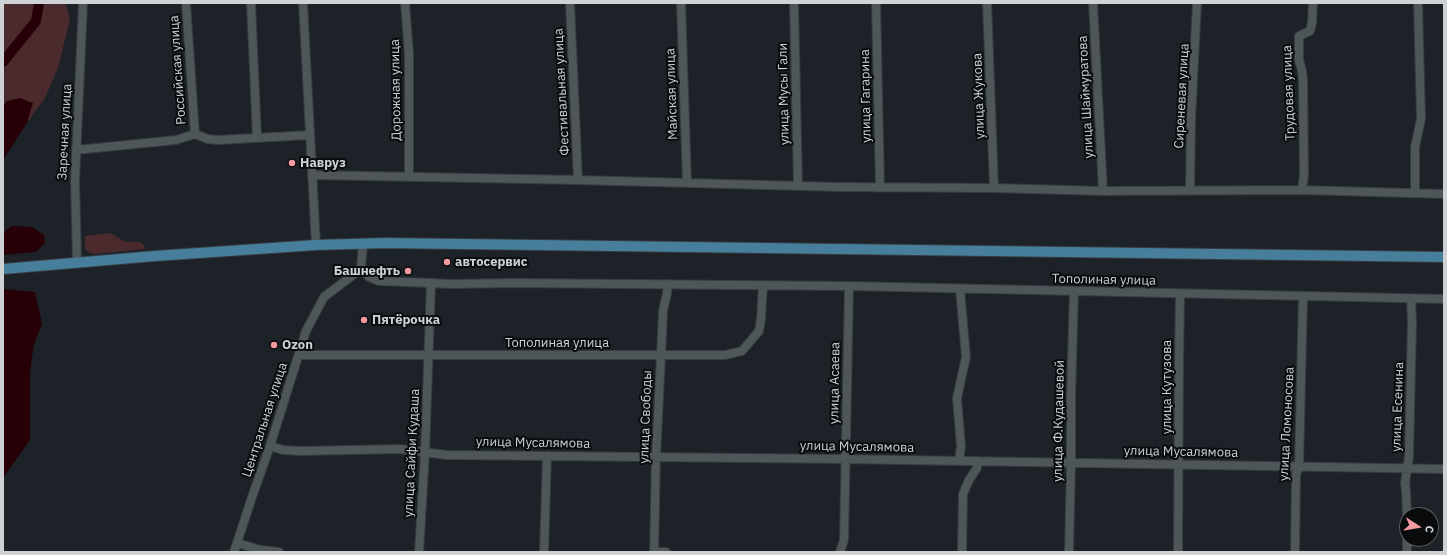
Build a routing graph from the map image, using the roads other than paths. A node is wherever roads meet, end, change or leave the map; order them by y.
1 (82, 3) edge
2 (186, 3) edge
3 (251, 3) edge
4 (303, 3) edge
5 (405, 3) edge
6 (570, 3) edge
7 (681, 3) edge
8 (794, 3) edge
9 (876, 3) edge
10 (988, 3) edge
11 (1093, 3) edge
12 (1197, 3) edge
13 (1312, 3) edge
14 (1418, 3) edge
15 (195, 134) junction
16 (310, 135) junction
17 (257, 138) junction
18 (76, 150) junction
19 (312, 175) junction
20 (409, 176) junction
21 (578, 180) junction
22 (687, 183) junction
23 (798, 186) junction
24 (880, 188) junction
25 (994, 188) junction
26 (1103, 190) junction
27 (1190, 190) junction
28 (1302, 190) junction
29 (1415, 193) junction
30 (1444, 194) edge
31 (363, 244) junction
32 (316, 245) junction
33 (1444, 257) edge
34 (77, 262) junction
35 (3, 269) edge
36 (361, 269) junction
37 (431, 283) junction
38 (668, 284) junction
39 (762, 285) junction
40 (849, 286) junction
41 (960, 289) junction
42 (1074, 291) junction
43 (1180, 294) junction
44 (1303, 296) junction
45 (1411, 299) junction
46 (1444, 299) edge
47 (299, 355) junction
48 (428, 355) junction
49 (661, 355) junction
50 (270, 446) junction
51 (425, 453) junction
52 (547, 456) junction
53 (656, 457) junction
54 (845, 458) junction
55 (959, 460) junction
56 (977, 461) junction
57 (1071, 462) junction
58 (1179, 464) junction
59 (1299, 466) junction
60 (1407, 469) junction
61 (1444, 470) edge
62 (1407, 507) edge
63 (237, 543) junction
64 (234, 552) edge
65 (279, 552) edge
66 (419, 552) edge
67 (544, 552) edge
68 (654, 552) edge
69 (657, 552) edge
70 (666, 552) edge
71 (840, 552) edge
72 (962, 552) edge
73 (1069, 552) edge
74 (1178, 552) edge
75 (1296, 552) edge

1 - 18 street, Заречная улица
2 - 15 street, Российская улица
3 - 17 street
4 - 16 street
5 - 20 street, Дорожная улица
6 - 21 street, Фестивальная улица
7 - 22 street, Майская улица
8 - 23 street, улица Мусы Гали
9 - 24 street, улица Гагарина
10 - 25 street, улица Жукова
11 - 26 street, улица Шаймуратова
12 - 27 street, Сиреневая улица
13 - 28 street, Трудовая улица
14 - 29 street
15 - 17 street
15 - 18 street, Российская улица
16 - 17 street
16 - 19 street
18 - 34 street, Заречная улица
19 - 20 street
19 - 32 street
20 - 21 street
21 - 22 street
22 - 23 street
23 - 24 street
24 - 25 street
25 - 26 street
26 - 27 street
27 - 28 street
28 - 29 street
29 - 30 street
31 - 32 main road
31 - 33 main road
31 - 36 street
32 - 34 main road
34 - 35 main road
36 - 37 street, Тополиная улица
36 - 47 street, Центральная улица
37 - 38 street, Тополиная улица
37 - 48 street, улица Сайфи Кудаша
38 - 39 street, Тополиная улица
38 - 49 street, улица Свободы
39 - 40 street, Тополиная улица
39 - 49 street, Тополиная улица
40 - 41 street, Тополиная улица
40 - 54 street, улица Асаева
41 - 42 street, Тополиная улица
41 - 55 street
42 - 43 street, Тополиная улица
42 - 57 street, улица Ф.Кудашевой
43 - 44 street, Тополиная улица
43 - 58 street, улица Кутузова
44 - 45 street, Тополиная улица
44 - 59 street, улица Ломоносова
45 - 46 street, Тополиная улица
45 - 60 street, улица Есенина
47 - 48 street, Тополиная улица
47 - 50 street, Центральная улица
48 - 49 street, Тополиная улица
48 - 51 street, улица Сайфи Кудаша
49 - 53 street, улица Свободы
50 - 51 street, улица Мусалямова
50 - 63 street, Центральная улица
51 - 52 street, улица Мусалямова
51 - 66 street, улица Сайфи Кудаша
52 - 53 street, улица Мусалямова
52 - 67 street
53 - 54 street, улица Мусалямова
53 - 68 street, улица Свободы
54 - 55 street, улица Мусалямова
54 - 71 street, улица Асаева
55 - 56 street, улица Мусалямова
56 - 57 street, улица Мусалямова
56 - 72 street
57 - 58 street, улица Мусалямова
57 - 73 street, улица Ф.Кудашевой
58 - 59 street, улица Мусалямова
58 - 74 street, улица Кутузова
59 - 60 street, улица Мусалямова
59 - 75 street, улица Ломоносова
60 - 61 street, улица Мусалямова
60 - 62 street, улица Есенина
63 - 64 street, Центральная улица
63 - 65 street
69 - 70 street

